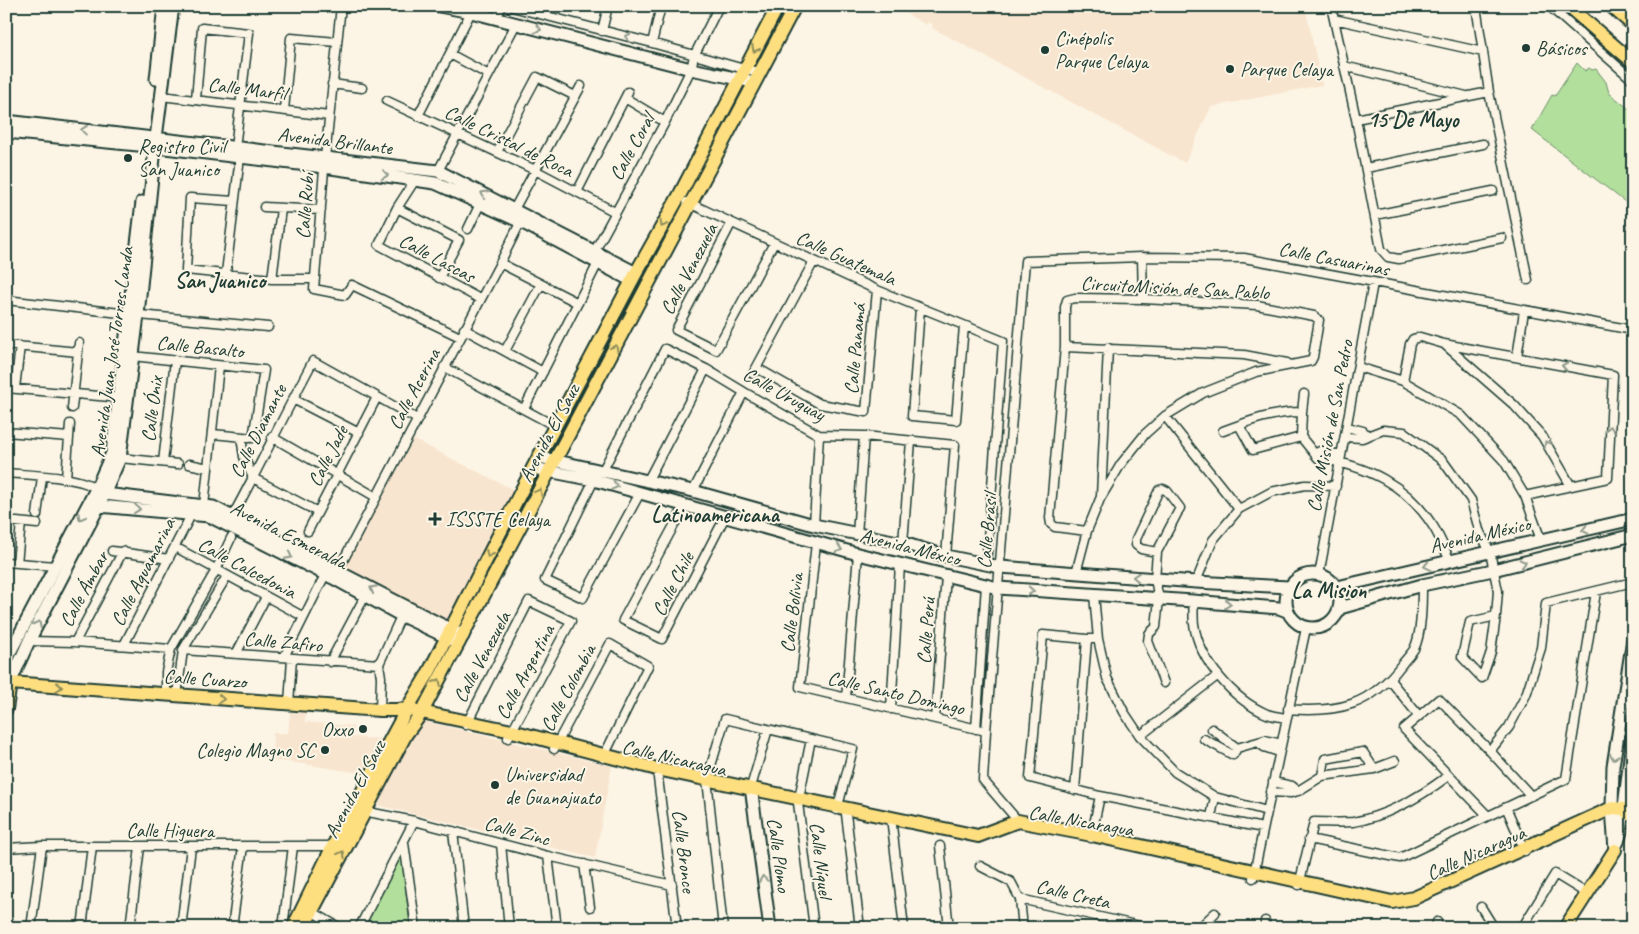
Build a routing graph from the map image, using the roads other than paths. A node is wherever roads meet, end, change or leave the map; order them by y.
1 (164, 6) edge
2 (173, 6) edge
3 (341, 6) edge
4 (439, 6) edge
5 (501, 6) edge
6 (508, 6) edge
7 (608, 6) edge
8 (661, 6) edge
9 (719, 6) edge
10 (778, 6) edge
11 (795, 6) edge
12 (1332, 6) edge
13 (1476, 6) edge
14 (1549, 6) edge
15 (1568, 6) edge
16 (1611, 6) edge
17 (535, 10) edge
18 (471, 12) junction
19 (497, 19) junction
20 (1334, 20) junction
21 (516, 24) junction
22 (1633, 25) edge
23 (602, 31) junction
24 (336, 42) junction
25 (652, 43) junction
26 (1483, 52) junction
27 (450, 54) junction
28 (694, 56) junction
29 (1633, 62) edge
30 (1344, 66) junction
31 (691, 69) junction
32 (489, 75) junction
33 (741, 75) junction
34 (757, 77) junction
35 (1633, 80) edge
36 (332, 84) junction
37 (581, 86) dead end
38 (362, 88) dead end
39 (1489, 92) junction
40 (161, 96) junction
41 (575, 96) junction
42 (1468, 96) junction
43 (196, 100) junction
44 (387, 102) dead end
45 (240, 106) junction
46 (284, 110) junction
47 (329, 116) junction
48 (418, 116) junction
49 (1356, 119) junction
50 (6, 121) edge
51 (666, 122) junction
52 (6, 132) edge
53 (458, 134) junction
54 (152, 142) junction
55 (1483, 144) dead end
56 (497, 152) junction
57 (238, 153) junction
58 (324, 163) junction
59 (1366, 168) junction
60 (535, 170) junction
61 (438, 172) junction
62 (414, 180) junction
63 (1493, 191) dead end
64 (577, 192) junction
65 (678, 198) junction
66 (234, 202) junction
67 (690, 203) junction
68 (480, 204) junction
69 (264, 207) dead end
70 (397, 208) junction
71 (281, 209) junction
72 (321, 210) junction
73 (615, 212) junction
74 (1375, 215) junction
75 (517, 216) junction
76 (731, 224) junction
77 (468, 229) dead end
78 (1502, 238) dead end
79 (774, 243) junction
80 (1142, 257) junction
81 (594, 258) junction
82 (814, 261) junction
83 (1025, 261) joint
84 (500, 263) junction
85 (226, 273) junction
86 (634, 277) junction
87 (439, 278) junction
88 (272, 279) junction
89 (315, 279) junction
90 (1528, 280) dead end
91 (1373, 283) junction
92 (541, 284) junction
93 (876, 290) junction
94 (480, 299) junction
95 (1143, 299) junction
96 (6, 300) edge
97 (578, 303) junction
98 (920, 308) junction
99 (1524, 311) junction
100 (133, 315) junction
101 (964, 326) junction
102 (268, 327) dead end
103 (464, 329) junction
104 (1633, 330) edge
105 (460, 337) junction
106 (79, 343) dead end
107 (1444, 344) junction
108 (6, 345) edge
109 (20, 346) junction
110 (1065, 347) junction
111 (1108, 348) junction
112 (505, 351) junction
113 (78, 352) junction
114 (132, 356) junction
115 (1516, 357) junction
116 (174, 360) junction
117 (1290, 364) junction
118 (219, 366) junction
119 (444, 367) junction
120 (1358, 367) junction
121 (706, 368) junction
122 (543, 372) junction
123 (1403, 381) junction
124 (10, 388) edge
125 (744, 392) junction
126 (74, 393) junction
127 (1304, 394) dead end
128 (377, 397) junction
129 (122, 398) junction
130 (293, 399) junction
131 (72, 408) dead end
132 (524, 410) junction
133 (866, 412) joint
134 (1302, 412) junction
135 (1165, 416) junction
136 (417, 419) junction
137 (70, 424) dead end
138 (1239, 425) junction
139 (555, 426) junction
140 (1347, 427) junction
141 (1223, 431) dead end
142 (6, 432) edge
143 (359, 433) junction
144 (213, 434) junction
145 (819, 435) junction
146 (864, 436) junction
147 (1368, 436) junction
148 (69, 437) junction
149 (241, 437) junction
150 (272, 437) junction
151 (1301, 437) junction
152 (1345, 437) junction
153 (911, 441) junction
154 (120, 458) junction
155 (1341, 458) junction
156 (163, 462) junction
157 (536, 462) junction
158 (178, 464) dead end
159 (189, 464) dead end
160 (553, 466) junction
161 (208, 468) junction
162 (604, 470) junction
163 (6, 473) edge
164 (338, 474) junction
165 (42, 477) junction
166 (66, 478) junction
167 (253, 478) junction
168 (594, 480) junction
169 (648, 480) junction
170 (1336, 486) junction
171 (1571, 486) junction
172 (693, 491) junction
173 (100, 492) junction
174 (640, 493) junction
175 (1525, 496) junction
176 (376, 497) junction
177 (1100, 499) junction
178 (95, 503) junction
179 (685, 505) junction
180 (204, 506) junction
181 (173, 508) junction
182 (1239, 509) junction
183 (318, 512) junction
184 (37, 515) dead end
185 (191, 515) junction
186 (232, 516) junction
187 (725, 517) junction
188 (1633, 519) edge
189 (6, 522) edge
190 (21, 523) junction
191 (37, 524) dead end
192 (814, 525) junction
193 (308, 531) dead end
194 (1087, 531) junction
195 (857, 535) junction
196 (1633, 535) edge
197 (231, 538) dead end
198 (1541, 540) junction
199 (816, 543) junction
200 (903, 543) junction
201 (175, 547) junction
202 (112, 551) dead end
203 (123, 551) junction
204 (1156, 552) junction
205 (1490, 552) junction
206 (858, 554) junction
207 (946, 556) junction
208 (169, 558) junction
209 (1450, 561) junction
210 (6, 562) edge
211 (18, 563) junction
212 (974, 563) junction
213 (900, 565) junction
214 (986, 565) junction
215 (55, 566) junction
216 (1000, 567) junction
217 (216, 570) junction
218 (1493, 570) junction
219 (1076, 573) junction
220 (332, 574) junction
221 (1319, 575) junction
222 (228, 576) junction
223 (946, 576) junction
224 (1155, 579) junction
225 (971, 582) junction
226 (1196, 582) junction
227 (1633, 582) edge
228 (986, 585) junction
229 (1422, 585) junction
230 (1289, 587) junction
231 (1336, 587) junction
232 (998, 588) junction
233 (1596, 592) junction
234 (1094, 595) junction
235 (365, 596) junction
236 (266, 597) junction
237 (1159, 599) junction
238 (529, 601) joint
239 (1193, 601) junction
240 (1340, 608) junction
241 (403, 611) junction
242 (1287, 612) junction
243 (1496, 616) junction
244 (304, 617) junction
245 (1306, 628) junction
246 (448, 634) junction
247 (461, 639) junction
248 (1087, 639) junction
249 (1098, 639) junction
250 (1633, 639) edge
251 (29, 641) junction
252 (75, 642) junction
253 (124, 645) junction
254 (171, 649) junction
255 (183, 650) junction
256 (236, 654) junction
257 (288, 658) junction
258 (6, 660) edge
259 (330, 662) junction
260 (379, 664) junction
261 (1217, 676) junction
262 (1390, 680) junction
263 (1164, 683) dead end
264 (8, 684) edge
265 (800, 687) joint
266 (171, 695) junction
267 (846, 698) junction
268 (289, 704) junction
269 (6, 709) edge
270 (891, 709) junction
271 (1288, 709) junction
272 (380, 710) junction
273 (403, 711) junction
274 (421, 715) junction
275 (1420, 716) junction
276 (1286, 718) junction
277 (935, 719) junction
278 (466, 724) junction
279 (768, 729) junction
280 (976, 729) junction
281 (986, 731) junction
282 (1633, 733) edge
283 (510, 735) junction
284 (1140, 736) junction
285 (811, 739) junction
286 (1632, 745) edge
287 (555, 746) junction
288 (1237, 748) junction
289 (1280, 748) junction
290 (1490, 751) junction
291 (604, 757) junction
292 (1395, 761) dead end
293 (1374, 769) junction
294 (1322, 776) junction
295 (1448, 776) junction
296 (658, 778) junction
297 (1272, 782) junction
298 (707, 783) junction
299 (1075, 790) junction
300 (752, 791) junction
301 (1298, 791) junction
302 (1270, 792) junction
303 (1100, 796) junction
304 (1531, 796) junction
305 (1215, 797) junction
306 (798, 800) junction
307 (1506, 808) junction
308 (359, 810) junction
309 (842, 810) junction
310 (1266, 811) junction
311 (1622, 812) edge
312 (1488, 816) junction
313 (1211, 818) junction
314 (891, 820) junction
315 (414, 821) junction
316 (1019, 824) junction
317 (1263, 828) junction
318 (453, 832) junction
319 (1091, 837) junction
320 (1309, 839) junction
321 (403, 842) junction
322 (500, 844) junction
323 (42, 846) junction
324 (92, 846) junction
325 (243, 846) junction
326 (293, 846) junction
327 (333, 846) junction
328 (940, 846) dead end
329 (140, 847) junction
330 (191, 847) junction
331 (6, 848) edge
332 (1525, 849) junction
333 (1615, 850) joint
334 (548, 856) junction
335 (584, 864) junction
336 (980, 866) dead end
337 (1253, 875) junction
338 (1299, 884) junction
339 (672, 885) junction
340 (1586, 894) junction
341 (1020, 899) junction
342 (590, 907) dead end
343 (1481, 907) dead end
344 (311, 911) junction
345 (1215, 914) dead end
346 (31, 928) edge
347 (82, 928) edge
348 (130, 928) edge
349 (181, 928) edge
350 (232, 928) edge
351 (282, 928) edge
352 (293, 928) edge
353 (303, 928) edge
354 (340, 928) edge
355 (359, 928) edge
356 (416, 928) edge
357 (464, 928) edge
358 (509, 928) edge
359 (557, 928) edge
360 (677, 928) edge
361 (723, 928) edge
362 (770, 928) edge
363 (814, 928) edge
364 (860, 928) edge
365 (904, 928) edge
366 (949, 928) edge
367 (1024, 928) edge
368 (1149, 928) edge
369 (1199, 928) edge
370 (1494, 928) edge
371 (1522, 928) edge
372 (1565, 928) edge

1 - 54 street, Avenida Juan José Torres Landa
2 - 40 street, Avenida Juan José Torres Landa
3 - 24 street, Calle Rubí
4 - 18 street
5 - 19 street
6 - 17 street
7 - 23 street
8 - 25 street
9 - 28 street, Calle Coral
10 -> 33 main road, Avenida El Sauz
11 - 34 main road, Avenida El Sauz
12 - 20 street
13 - 26 street
14 - 35 street
15 - 29 main road
16 - 22 main road
17 - 23 street
18 - 19 street
18 - 27 street
19 - 21 street
20 - 26 street
20 - 30 street
21 -> 31 street
21 - 32 street
25 -> 23 street
24 - 36 street, Calle Rubí
24 - 46 street
25 - 28 street
26 - 39 street
27 - 32 street
27 - 48 street
28 - 31 street, Calle Coral
28 - 33 street
30 - 42 street
30 - 49 street
31 - 33 street
31 - 51 street, Calle Coral
32 - 53 street
33 - 34 street
33 - 65 main road, Avenida El Sauz
34 - 67 main road, Avenida El Sauz
36 - 38 street
36 - 47 street, Calle Rubí
37 - 41 street, Calle Acerina
39 - 42 street
39 - 90 street
40 - 43 street, Calle Marfil
40 - 54 street, Avenida Juan José Torres Landa
41 - 56 street
41 - 60 street, Calle Acerina
42 - 49 street
43 - 45 street, Calle Marfil
43 - 45 street
44 - 48 street, Calle Cristal de Roca
45 - 46 street, Calle Marfil
45 - 57 street
46 - 47 street, Calle Marfil
47 - 58 street, Calle Rubí
48 - 53 street, Calle Cristal de Roca
49 - 59 street
54 -> 50 street, Avenida Brillante
51 - 64 street
51 - 73 street, Calle Coral
52 - 54 street, Avenida Brillante
53 - 56 street, Calle Cristal de Roca
53 - 61 street
54 - 57 street, Avenida Brillante
54 - 100 street, Avenida Juan José Torres Landa
55 - 59 street
56 - 60 street, Calle Cristal de Roca
57 - 58 street, Avenida Brillante
57 - 66 street
58 - 61 street, Avenida Brillante
58 -> 62 street, Avenida Brillante
58 - 72 street, Calle Rubí
59 - 74 street
60 - 64 street, Calle Cristal de Roca
60 - 75 street, Calle Acerina
75 -> 61 street, Avenida Brillante
62 - 68 street, Avenida Brillante
62 - 70 street
63 - 74 street
64 - 73 street, Calle Cristal de Roca
65 - 67 street, Calle Guatemala
65 -> 86 main road, Avenida El Sauz
66 - 85 street
66 - 85 street
67 - 76 street, Calle Guatemala
160 -> 67 main road, Avenida El Sauz
68 - 75 street, Avenida Brillante
68 - 77 street
69 - 71 street
70 - 87 street, Calle Lascas
70 - 87 street
71 - 72 street
71 - 88 street
72 - 89 street, Calle Rubí
73 - 81 street, Calle Coral
74 - 78 street
75 - 81 street, Avenida Brillante
75 - 84 street, Calle Acerina
76 - 79 street, Calle Guatemala
76 - 79 street, Calle Venezuela
79 - 82 street, Calle Guatemala
80 - 83 street, Calle Casuarinas
80 - 91 street, Calle Casuarinas
80 - 95 street
81 - 86 street, Avenida Brillante
81 - 97 street, Calle Coral
82 - 93 street, Calle Guatemala
82 - 133 street, Calle Uruguay
83 - 216 street, Calle Brasil
84 - 92 street
84 - 94 street, Calle Acerina
85 - 88 street
86 - 139 main road, Avenida El Sauz
87 - 94 street, Calle Lascas
88 - 89 street
89 - 105 street, Calle Rubí
91 - 99 street, Calle Casuarinas
91 - 120 street, Calle Misión de San Pedro
92 - 97 street
92 - 112 street
93 - 98 street, Calle Guatemala
93 - 133 street, Calle Panamá
94 - 103 street, Calle Acerina
95 - 110 street, CircuitoMisión de San Pablo
95 - 117 street, CircuitoMisión de San Pablo
96 - 100 street
97 - 122 street, Calle Coral
98 - 101 street, Calle Guatemala
98 - 101 street
99 - 104 street, Calle Casuarinas
99 - 115 street
100 - 102 street
100 - 114 street, Avenida Juan José Torres Landa
100 - 129 street, Avenida Juan José Torres Landa
101 - 214 street, Calle Guatemala
103 - 105 street, Calle Acerina
103 - 112 street
105 - 119 street, Calle Acerina
106 - 113 street
107 - 115 street
107 - 123 street
171 -> 107 street
108 - 109 street
109 - 113 street
109 - 124 street
110 - 111 street
110 - 194 street, CircuitoMisión de San Pablo
111 - 117 street
111 - 177 street
112 - 122 street
113 - 126 street
114 - 116 street, Calle Basalto
114 - 129 street, Avenida Juan José Torres Landa
171 -> 115 street
116 - 118 street, Calle Basalto
116 - 156 street, Calle Ónix
117 - 135 street
118 - 144 street
118 - 149 street, Calle Basalto
119 - 132 street
119 - 136 street, Calle Acerina
120 - 123 street
120 - 140 street, Calle Misión de San Pedro
121 - 125 street, Calle Uruguay
121 - 162 street, Calle Uruguay
121 - 169 street
122 - 132 street, Calle Coral
123 - 175 street
124 - 126 street
125 - 145 street, Calle Uruguay
125 - 172 street
126 - 129 street
126 - 131 street
127 - 134 street
128 - 130 street, Calle Diamante
128 - 136 street
128 - 143 street, Calle Jade
129 - 154 street, Avenida Juan José Torres Landa
129 - 173 street, Avenida Juan José Torres Landa
130 - 143 street
130 - 150 street, Calle Diamante
132 - 139 street
134 - 138 street
134 - 151 street
135 - 177 street
135 - 182 street
136 - 176 street, Calle Acerina
137 - 148 street
138 - 141 street
138 - 151 street
139 - 157 main road, Avenida El Sauz
140 - 147 street
140 - 152 street, Calle Misión de San Pedro
142 - 148 street
143 - 164 street, Calle Jade
144 - 149 street
144 - 161 street
145 - 146 street, Calle Uruguay
145 - 192 street
146 - 153 street, Calle Uruguay
146 - 195 street
147 - 152 street
147 - 205 street
148 - 166 street
149 - 167 street
150 - 164 street
150 - 167 street, Calle Diamante
151 - 155 street
152 - 155 street, Calle Misión de San Pedro
153 - 200 street
153 - 207 street, Calle Uruguay
154 - 156 street
154 - 173 street, Avenida Juan José Torres Landa
155 - 170 street, Calle Misión de San Pedro
155 - 209 street
156 - 158 street
157 - 160 street, Avenida México
157 -> 246 main road, Avenida El Sauz
159 - 161 street
160 - 162 street, Avenida México
160 - 168 street, Avenida México
247 -> 160 main road, Avenida El Sauz
161 - 180 street
162 - 169 street, Avenida México
163 - 165 street
164 - 176 street
164 - 183 street, Calle Jade
165 - 166 street
165 - 184 street
166 - 173 street
167 - 183 street
167 - 186 street, Calle Diamante
168 -> 174 street, Avenida México
168 - 174 street
169 - 172 street, Avenida México
170 - 182 street
170 - 221 street, Calle Misión de San Pedro
171 - 175 street
172 - 192 street, Avenida México
173 - 178 street, Avenida Juan José Torres Landa
173 - 181 street, Avenida Esmeralda
174 - 179 street, Avenida México
175 - 198 street
176 - 220 street, Calle Acerina
177 - 194 street
178 -> 181 street, Avenida Esmeralda
178 -> 215 street, Avenida Juan José Torres Landa
251 -> 178 street, Avenida Juan José Torres Landa
179 - 187 street, Avenida México
179 - 187 street, Calle Chile
180 - 181 street, Avenida Esmeralda
180 - 186 street, Avenida Esmeralda
181 - 185 street, Avenida Esmeralda
182 - 226 street
183 - 193 street, Calle Jade
185 - 201 street, Calle Aquamarina
185 -> 220 street, Avenida Esmeralda
186 - 220 street, Avenida Esmeralda
187 - 199 street, Avenida México
188 -> 198 street, Avenida México
189 - 190 street
190 - 191 street
190 - 211 street
192 - 195 street, Avenida México
194 - 219 street
195 - 200 street, Avenida México
218 -> 196 street, Avenida México
197 - 217 street
198 - 205 street, Avenida México
199 -> 206 street, Avenida México
199 - 265 street, Calle Bolivia
200 - 207 street, Avenida México
201 - 208 street, Calle Aquamarina
201 - 217 street, Calle Calcedonia
202 - 203 street, Calle Calcedonia
203 - 208 street, Calle Calcedonia
203 - 252 street, Calle Ámbar
204 - 204 street
204 - 224 street
205 - 209 street, Avenida México
205 - 218 street
206 - 213 street, Avenida México
206 - 267 street
207 - 212 street, Avenida México
208 - 253 street, Calle Aquamarina
209 -> 231 street, Avenida México
210 - 211 street
211 - 215 street
212 - 214 street, Avenida México
212 - 225 street
213 - 223 street, Avenida México
213 - 270 street
214 - 216 street, Avenida México
215 - 258 street, Avenida Juan José Torres Landa
216 - 219 street, Avenida México
216 - 232 street, Calle Brasil
217 - 222 street, Calle Calcedonia
217 - 254 street
218 - 229 street, Avenida México
218 - 243 street
224 -> 219 street, Avenida México
220 - 235 street, Avenida Esmeralda
241 -> 220 street, Avenida Esmeralda
220 - 244 street, Calle Acerina
221 - 230 street
221 - 231 street
222 - 236 street, Calle Calcedonia
222 - 255 street
223 - 225 street, Avenida México
223 - 277 street, Calle Perú
224 - 226 street, Avenida México
224 - 237 street
225 - 228 street, Avenida México
226 - 230 street, Avenida México
227 - 233 street
228 - 232 street, Avenida México
228 - 280 street
229 - 240 street, Avenida México
229 - 262 street
230 - 242 street
231 - 240 street
232 -> 234 street, Avenida México
232 - 281 street, Calle Brasil
233 - 290 street
233 - 304 street
234 - 237 street, Avenida México
234 - 249 street
235 - 241 street, Avenida Esmeralda
235 - 259 street
236 - 244 street, Calle Calcedonia
236 - 256 street
237 - 239 street, Avenida México
237 - 263 street
238 - 278 street, Calle Venezuela
238 - 283 street, Calle Argentina
239 -> 242 street, Avenida México
239 - 261 street
240 - 245 street
241 - 246 street, Avenida Esmeralda
241 - 260 street
242 - 245 street
243 - 243 street
244 - 257 street, Calle Acerina
245 - 271 street
246 - 247 street, Avenida Esmeralda
246 - 273 main road, Avenida El Sauz
274 -> 247 main road, Avenida El Sauz
248 - 249 street
248 - 299 street
248 - 299 street
249 - 284 street
250 -> 311 street
251 - 252 street
251 - 264 street, Avenida Juan José Torres Landa
252 - 253 street
253 - 254 street
254 - 266 street
255 - 256 street, Calle Zafiro
255 - 266 street
256 - 257 street, Calle Zafiro
257 - 259 street, Calle Zafiro
257 - 268 street, Calle Acerina
259 - 260 street, Calle Zafiro
260 - 272 street
261 - 276 street
261 - 284 street
262 - 271 street
262 - 275 street
264 -> 266 main road, Calle Cuarzo
264 - 269 main road, Avenida Juan José Torres Landa
265 - 267 street, Calle Santo Domingo
266 -> 268 main road, Calle Cuarzo
267 - 270 street, Calle Santo Domingo
268 - 272 main road, Calle Cuarzo
270 - 277 street, Calle Santo Domingo
271 - 276 street
272 - 273 main road, Calle Cuarzo
273 - 274 main road, Calle Nicaragua
273 - 308 main road, Avenida El Sauz
274 - 278 main road, Calle Nicaragua
274 - 308 main road, Avenida El Sauz
275 - 290 street
275 - 295 street
276 - 289 street
277 - 280 street, Calle Santo Domingo
278 - 283 main road, Calle Nicaragua
279 - 285 street
279 - 298 street
279 - 300 street
280 - 281 street, Calle Santo Domingo
281 - 316 street, Calle Brasil
282 - 286 street
283 - 287 main road, Calle Nicaragua
284 - 305 street
285 - 306 street, Calle Níquel
285 - 309 street
286 - 311 street
287 - 291 main road, Calle Nicaragua
287 - 291 street, Calle Colombia
288 - 288 street
288 - 289 street
289 - 297 street
290 - 304 street
291 - 296 main road, Calle Nicaragua
291 - 298 main road, Calle Nicaragua
292 - 293 street
293 - 294 street
293 - 294 street
294 - 301 street
295 - 312 street
295 - 320 street
296 - 298 main road, Calle Nicaragua
296 - 339 street, Calle Bronce
297 - 301 street
297 - 302 street
298 - 300 main road, Calle Nicaragua
298 - 361 street
299 - 303 street
300 - 306 main road, Calle Nicaragua
362 -> 300 street, Calle Plomo
301 - 302 street
302 - 310 street
303 - 313 street
303 - 319 street
304 - 307 street
305 - 310 street
305 - 313 street
306 - 309 main road, Calle Nicaragua
306 - 363 street, Calle Níquel
307 - 312 street
307 - 332 street
308 - 315 street, Calle Zinc
308 - 327 main road, Avenida El Sauz
344 -> 308 main road, Avenida El Sauz
309 - 314 main road, Calle Nicaragua
309 - 364 street
310 - 317 street
311 - 332 main road, Calle Nicaragua
311 - 333 street
312 - 320 street
313 - 317 street
314 - 316 main road, Calle Nicaragua
314 - 365 street
315 - 318 street, Calle Zinc
315 - 321 street
316 - 319 main road, Calle Nicaragua
317 - 337 street
318 - 322 street, Calle Zinc
318 - 357 street
319 - 337 main road, Calle Nicaragua
320 - 338 street
321 - 355 street
321 - 356 street
322 - 334 street, Calle Zinc
322 - 358 street
323 - 324 street, Calle Higuera
323 - 331 street, Calle Higuera
323 - 346 street
324 - 329 street, Calle Higuera
324 - 347 street
325 - 326 street, Calle Higuera
325 - 330 street, Calle Higuera
325 - 350 street
326 - 327 street, Calle Higuera
326 - 351 street
327 - 352 main road, Avenida El Sauz
328 - 366 street
329 - 330 street, Calle Higuera
329 - 348 street
330 - 349 street
332 - 338 main road, Calle Nicaragua
333 - 340 main road
334 - 335 street, Calle Zinc
334 - 359 street
335 - 339 street, Calle Zinc
335 - 342 street
336 - 341 street
337 - 338 main road, Calle Nicaragua
339 - 360 street, Calle Bronce
340 - 371 street
340 - 372 main road
341 - 367 street
341 - 368 street, Calle Creta
343 - 370 street
344 - 353 main road, Avenida El Sauz
344 - 354 street
345 - 369 street

